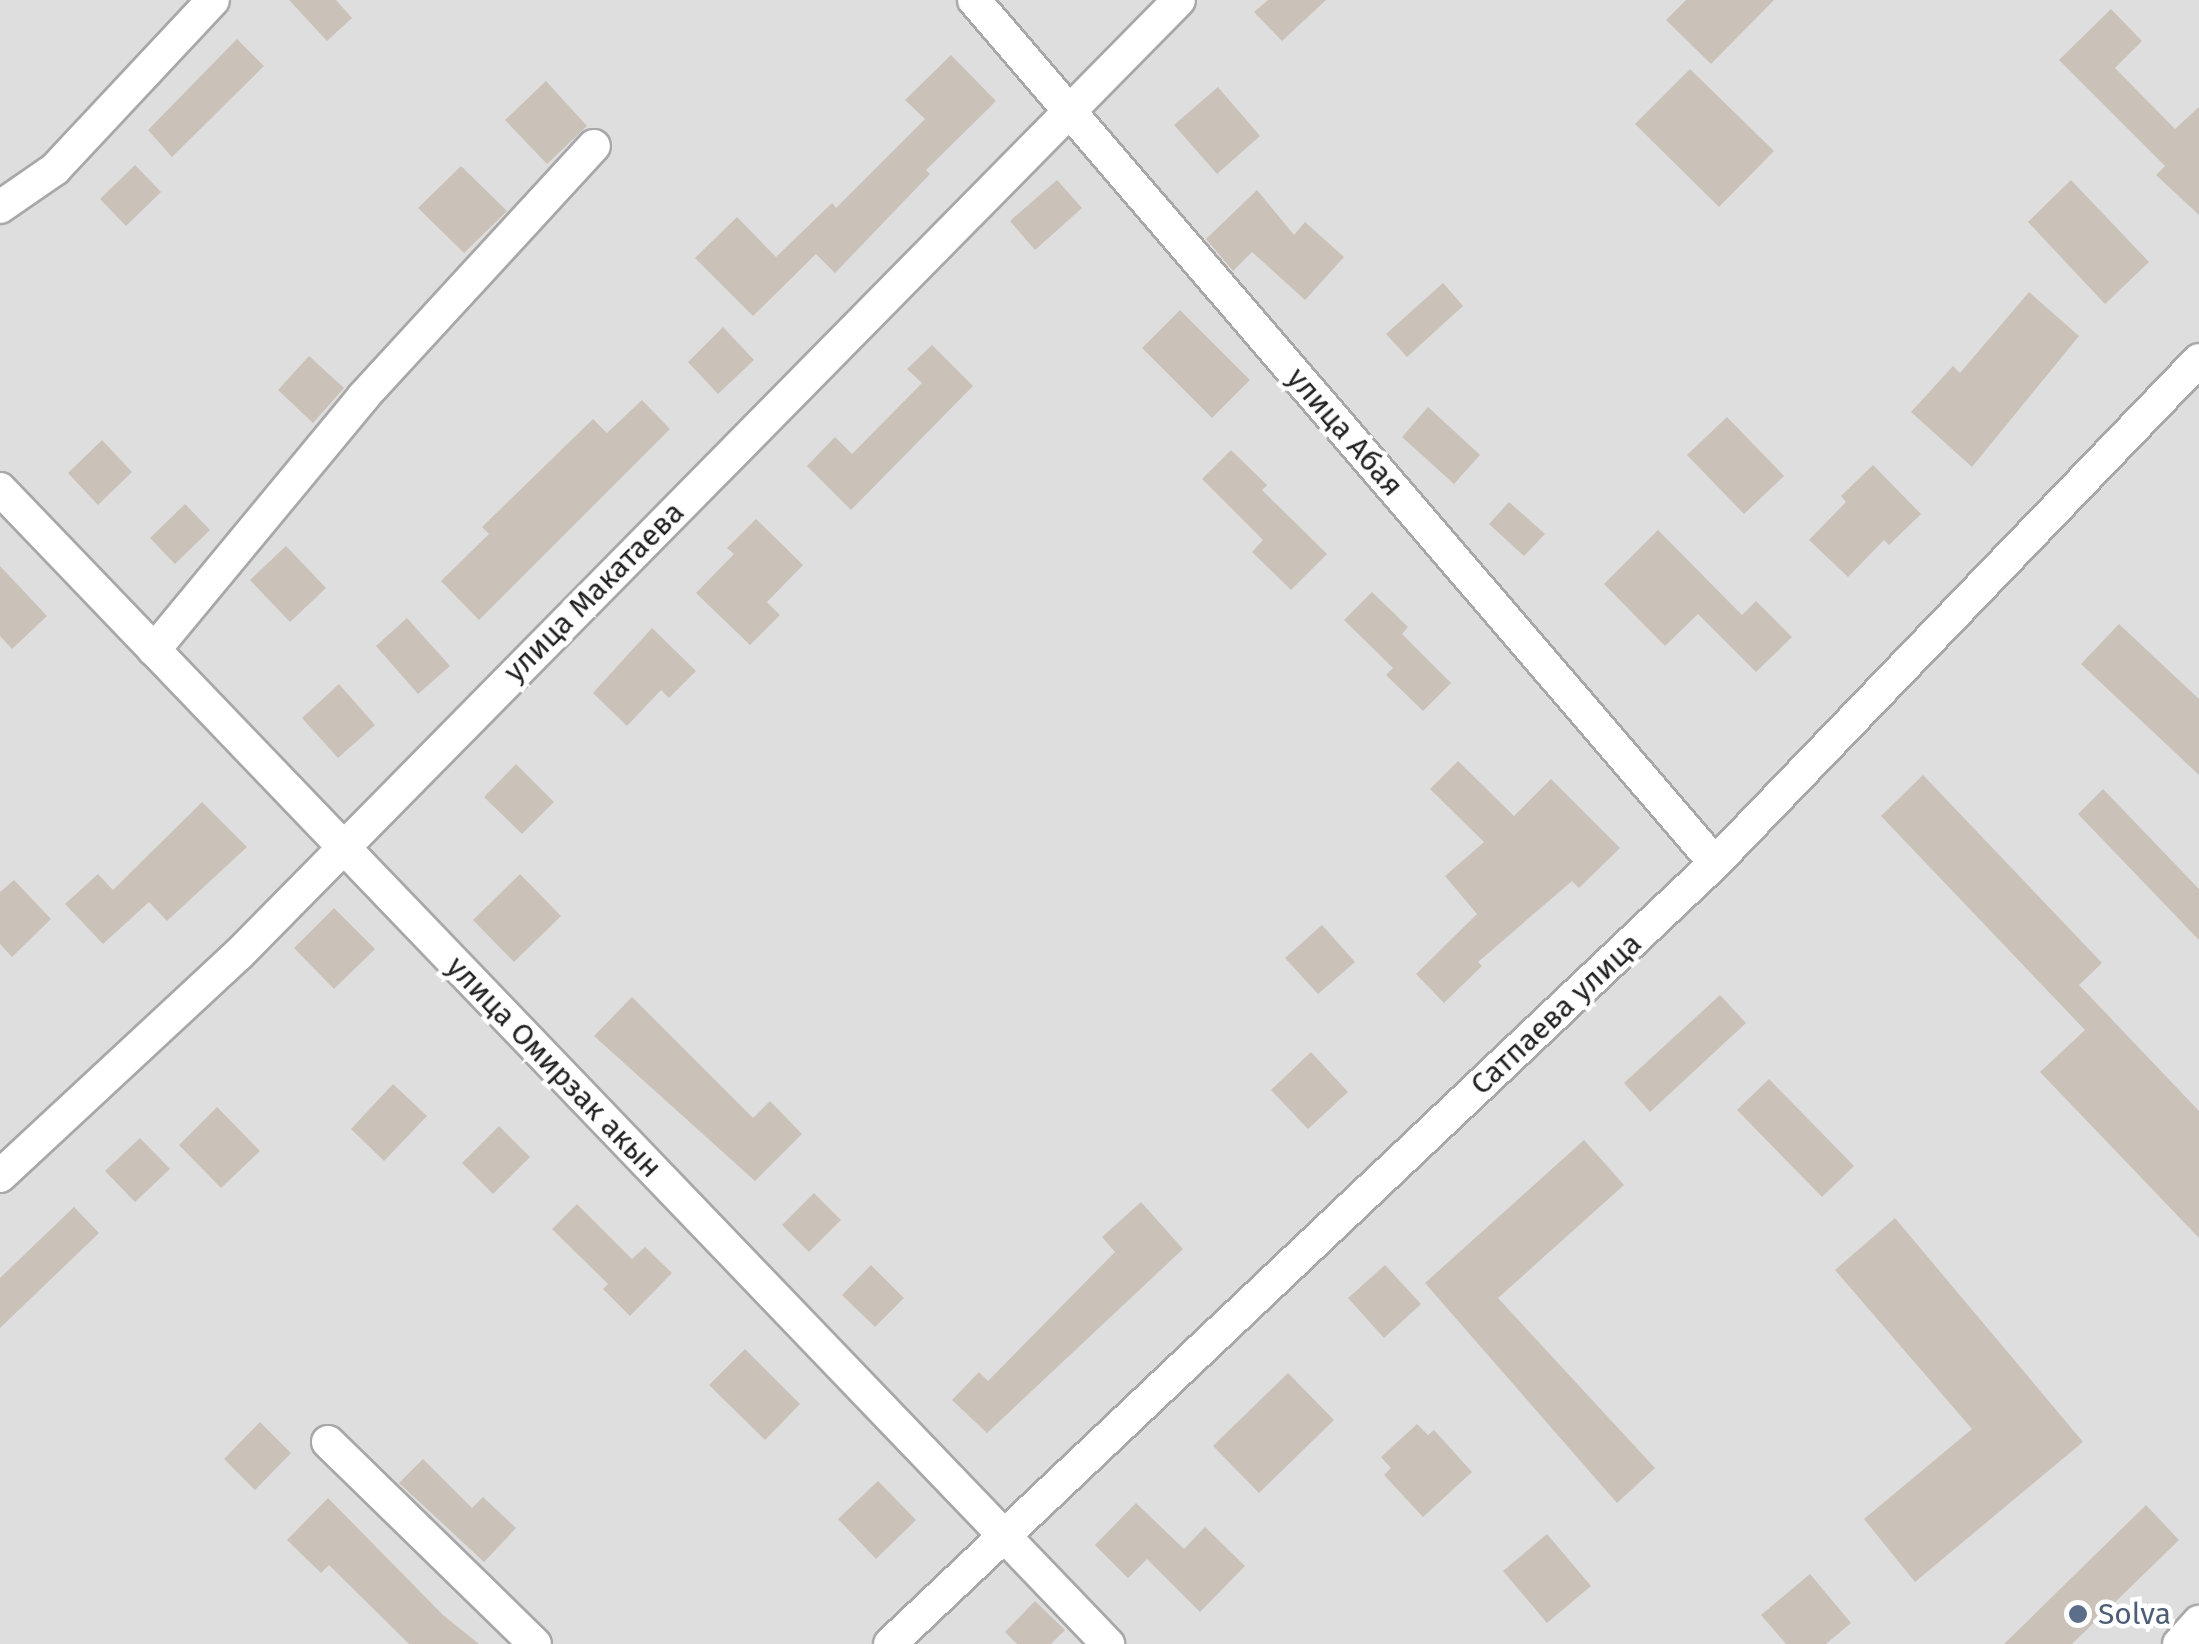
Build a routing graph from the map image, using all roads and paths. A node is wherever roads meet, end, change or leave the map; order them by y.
1 (214, 0) edge
2 (974, 0) edge
3 (1179, 0) edge
4 (1068, 110) junction
5 (594, 146) dead end
6 (0, 207) edge
7 (2199, 360) edge
8 (0, 489) edge
9 (154, 650) junction
10 (344, 847) junction
11 (1716, 863) junction
12 (0, 1176) edge
13 (328, 1442) dead end
14 (1002, 1537) junction
15 (2199, 1622) edge
16 (535, 1644) edge
17 (890, 1644) edge
18 (1108, 1644) edge
19 (2179, 1644) edge

1 - 6 street
2 - 4 street, улица Абая
3 - 4 street, улица Макатаева
4 - 10 street, улица Макатаева
4 - 11 street, улица Абая
5 - 9 street
7 - 11 street, Сатпаева улица
8 - 9 street, улица Омирзак акын
9 - 10 street, улица Омирзак акын
10 - 12 street, улица Макатаева
10 - 14 street, улица Омирзак акын
11 - 14 street, Сатпаева улица
13 - 16 street
14 - 17 street, Сатпаева улица
14 - 18 street, улица Омирзак акын
15 - 19 street

